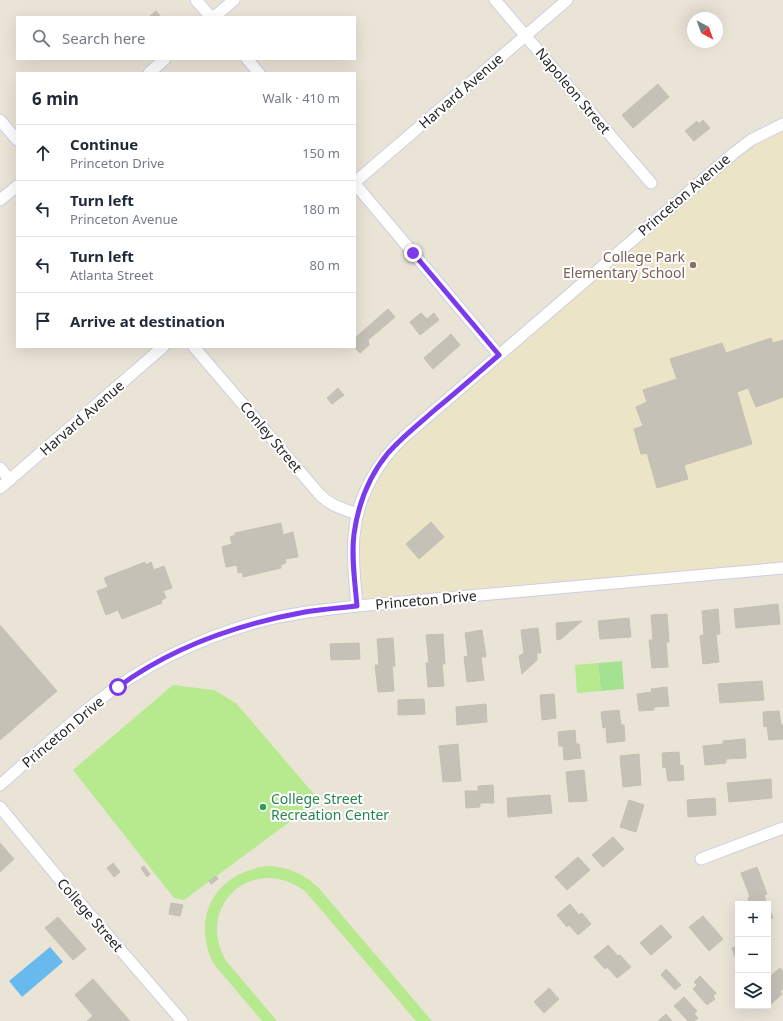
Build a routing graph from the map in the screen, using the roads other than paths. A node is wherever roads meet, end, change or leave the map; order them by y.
1 (196, 0) edge
2 (234, 0) edge
3 (495, 0) edge
4 (567, 0) edge
5 (210, 16) edge
6 (215, 16) edge
7 (526, 36) junction
8 (164, 60) edge
9 (248, 60) edge
10 (150, 72) edge
11 (258, 72) edge
12 (0, 120) edge
13 (783, 124) edge
14 (16, 139) edge
15 (356, 182) edge
16 (651, 183) dead end
17 (356, 184) edge
18 (16, 187) edge
19 (0, 200) edge
20 (162, 348) edge
21 (195, 348) edge
22 (499, 355) junction
23 (0, 468) edge
24 (10, 480) junction
25 (0, 488) edge
26 (358, 514) junction
27 (783, 568) edge
28 (357, 606) junction
29 (0, 785) edge
30 (0, 807) edge
31 (783, 828) edge
32 (701, 859) dead end
33 (182, 1021) edge

1 - 5 street
2 - 6 street
3 - 7 street, Napoleon Street
4 - 7 street, Harvard Avenue
7 - 15 street, Harvard Avenue
7 - 16 street, Napoleon Street
8 - 10 street
9 - 11 street
12 - 14 street
13 - 22 street, Princeton Avenue
17 - 22 street
18 - 19 street
20 - 24 street, Harvard Avenue
21 - 26 street, Conley Street
22 - 26 street, Princeton Avenue
23 - 24 street
24 - 25 street, Harvard Avenue
26 - 28 street, Princeton Avenue
27 - 28 street, Princeton Drive
28 - 29 street, Princeton Drive
30 - 33 street, College Street
31 - 32 street

